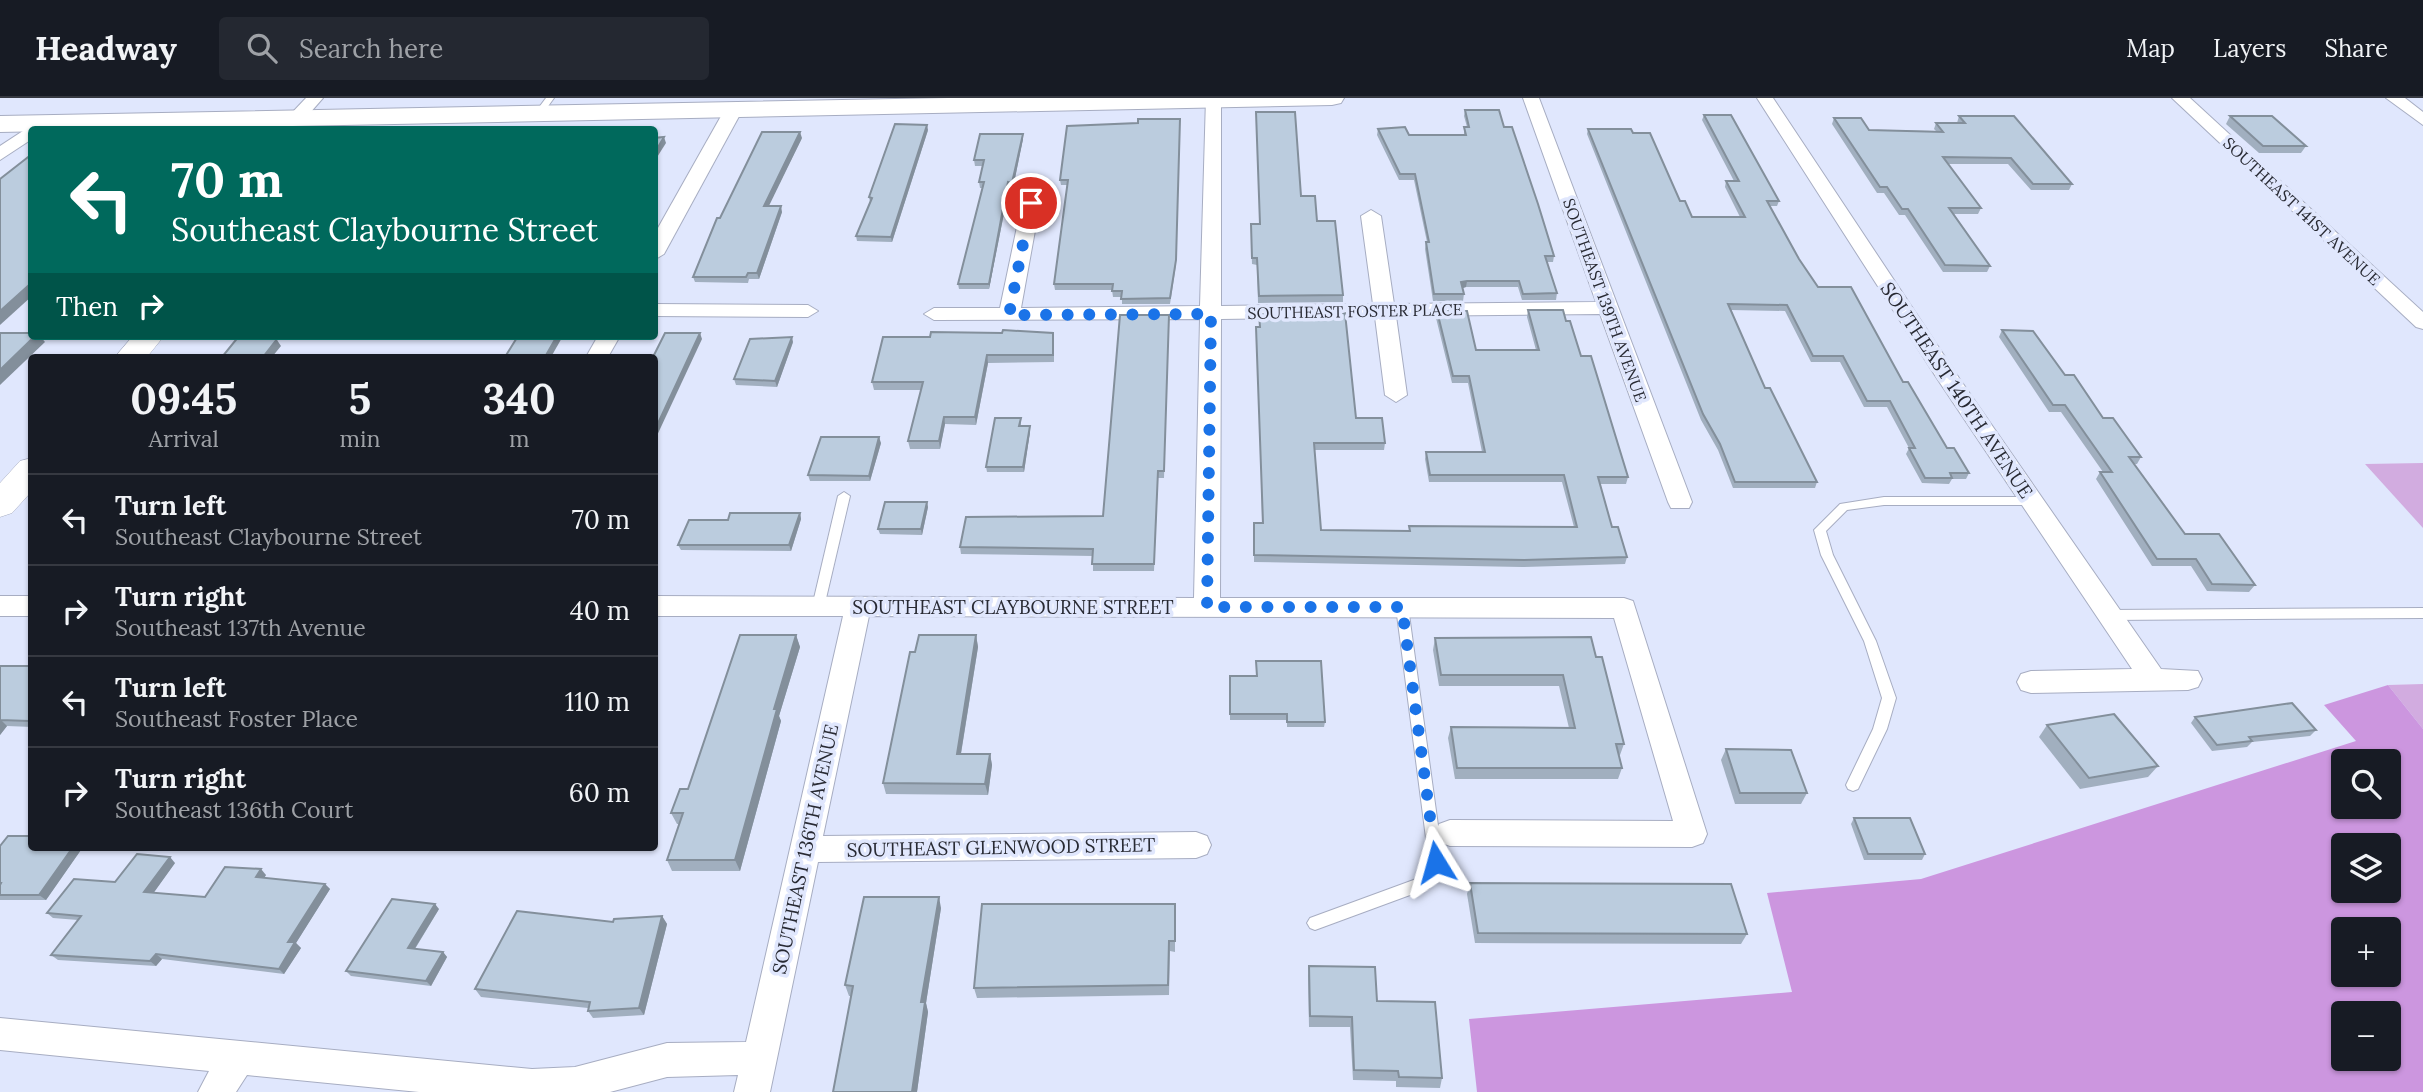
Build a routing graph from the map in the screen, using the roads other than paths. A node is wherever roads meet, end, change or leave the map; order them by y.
1 (315, 98) edge
2 (1332, 98) edge
3 (1531, 98) edge
4 (1765, 98) edge
5 (2180, 98) edge
6 (2394, 98) edge
7 (1240, 99) edge
8 (1213, 100) junction
9 (932, 102) edge
10 (687, 104) edge
11 (544, 106) edge
12 (734, 109) junction
13 (296, 118) junction
14 (2423, 120) edge
15 (333, 123) edge
16 (0, 124) edge
17 (28, 126) edge
18 (63, 126) edge
19 (28, 132) edge
20 (0, 156) edge
21 (1031, 203) dead end
22 (1371, 216) dead end
23 (658, 247) edge
24 (1608, 308) junction
25 (1384, 309) junction
26 (658, 310) edge
27 (808, 311) dead end
28 (934, 314) dead end
29 (1211, 314) junction
30 (1009, 315) junction
31 (2423, 323) edge
32 (145, 340) edge
33 (133, 354) edge
34 (1396, 395) dead end
35 (28, 474) edge
36 (844, 496) dead end
37 (2030, 500) junction
38 (1681, 502) dead end
39 (0, 505) edge
40 (0, 606) edge
41 (28, 606) edge
42 (658, 606) edge
43 (818, 607) junction
44 (858, 607) junction
45 (1207, 607) junction
46 (1402, 607) junction
47 (2423, 613) edge
48 (2109, 615) junction
49 (2188, 679) dead end
50 (2154, 680) junction
51 (2031, 682) dead end
52 (1853, 785) dead end
53 (1451, 833) dead end
54 (1692, 834) joint
55 (1196, 845) dead end
56 (805, 849) junction
57 (1315, 923) dead end
58 (0, 1034) edge
59 (760, 1058) junction
60 (237, 1060) junction
61 (216, 1092) edge
62 (752, 1092) edge

1 - 13 street
2 - 7 main road
3 - 24 street, SOUTHEAST 139TH AVENUE
4 - 37 street, SOUTHEAST 140TH AVENUE
5 - 31 street, SOUTHEAST 141ST AVENUE
6 - 14 street
7 - 8 main road
8 - 9 main road
8 - 29 street
9 - 12 main road
10 - 11 main road
10 - 12 main road
11 - 15 main road
12 - 23 street
13 - 15 main road
13 - 18 main road
16 - 17 main road
19 - 20 street
21 - 30 street
22 - 25 street
24 - 25 street, SOUTHEAST FOSTER PLACE
24 - 38 street, SOUTHEAST 139TH AVENUE
25 - 29 street, SOUTHEAST FOSTER PLACE
25 - 34 street
26 - 27 street
28 - 30 street, SOUTHEAST FOSTER PLACE
29 - 30 street, SOUTHEAST FOSTER PLACE
29 - 45 street
32 - 33 street
35 - 39 street
36 - 43 lane
37 - 48 street, SOUTHEAST 140TH AVENUE
37 - 52 lane
40 - 41 street
42 - 43 street, SOUTHEAST CLAYBOURNE STREET
43 - 44 street, SOUTHEAST CLAYBOURNE STREET
44 - 45 street, SOUTHEAST CLAYBOURNE STREET
44 - 56 street, SOUTHEAST 136TH AVENUE
45 - 46 street, SOUTHEAST CLAYBOURNE STREET
46 - 54 street, SOUTHEAST CLAYBOURNE STREET
46 - 57 lane
47 - 48 lane
48 - 50 street, SOUTHEAST 140TH AVENUE
49 - 50 street
50 - 51 street
53 - 54 street
55 - 56 street, SOUTHEAST GLENWOOD STREET
56 - 59 street, SOUTHEAST 136TH AVENUE
58 - 60 street
59 - 60 street
59 - 62 street, SOUTHEAST 136TH AVENUE
60 - 61 street

